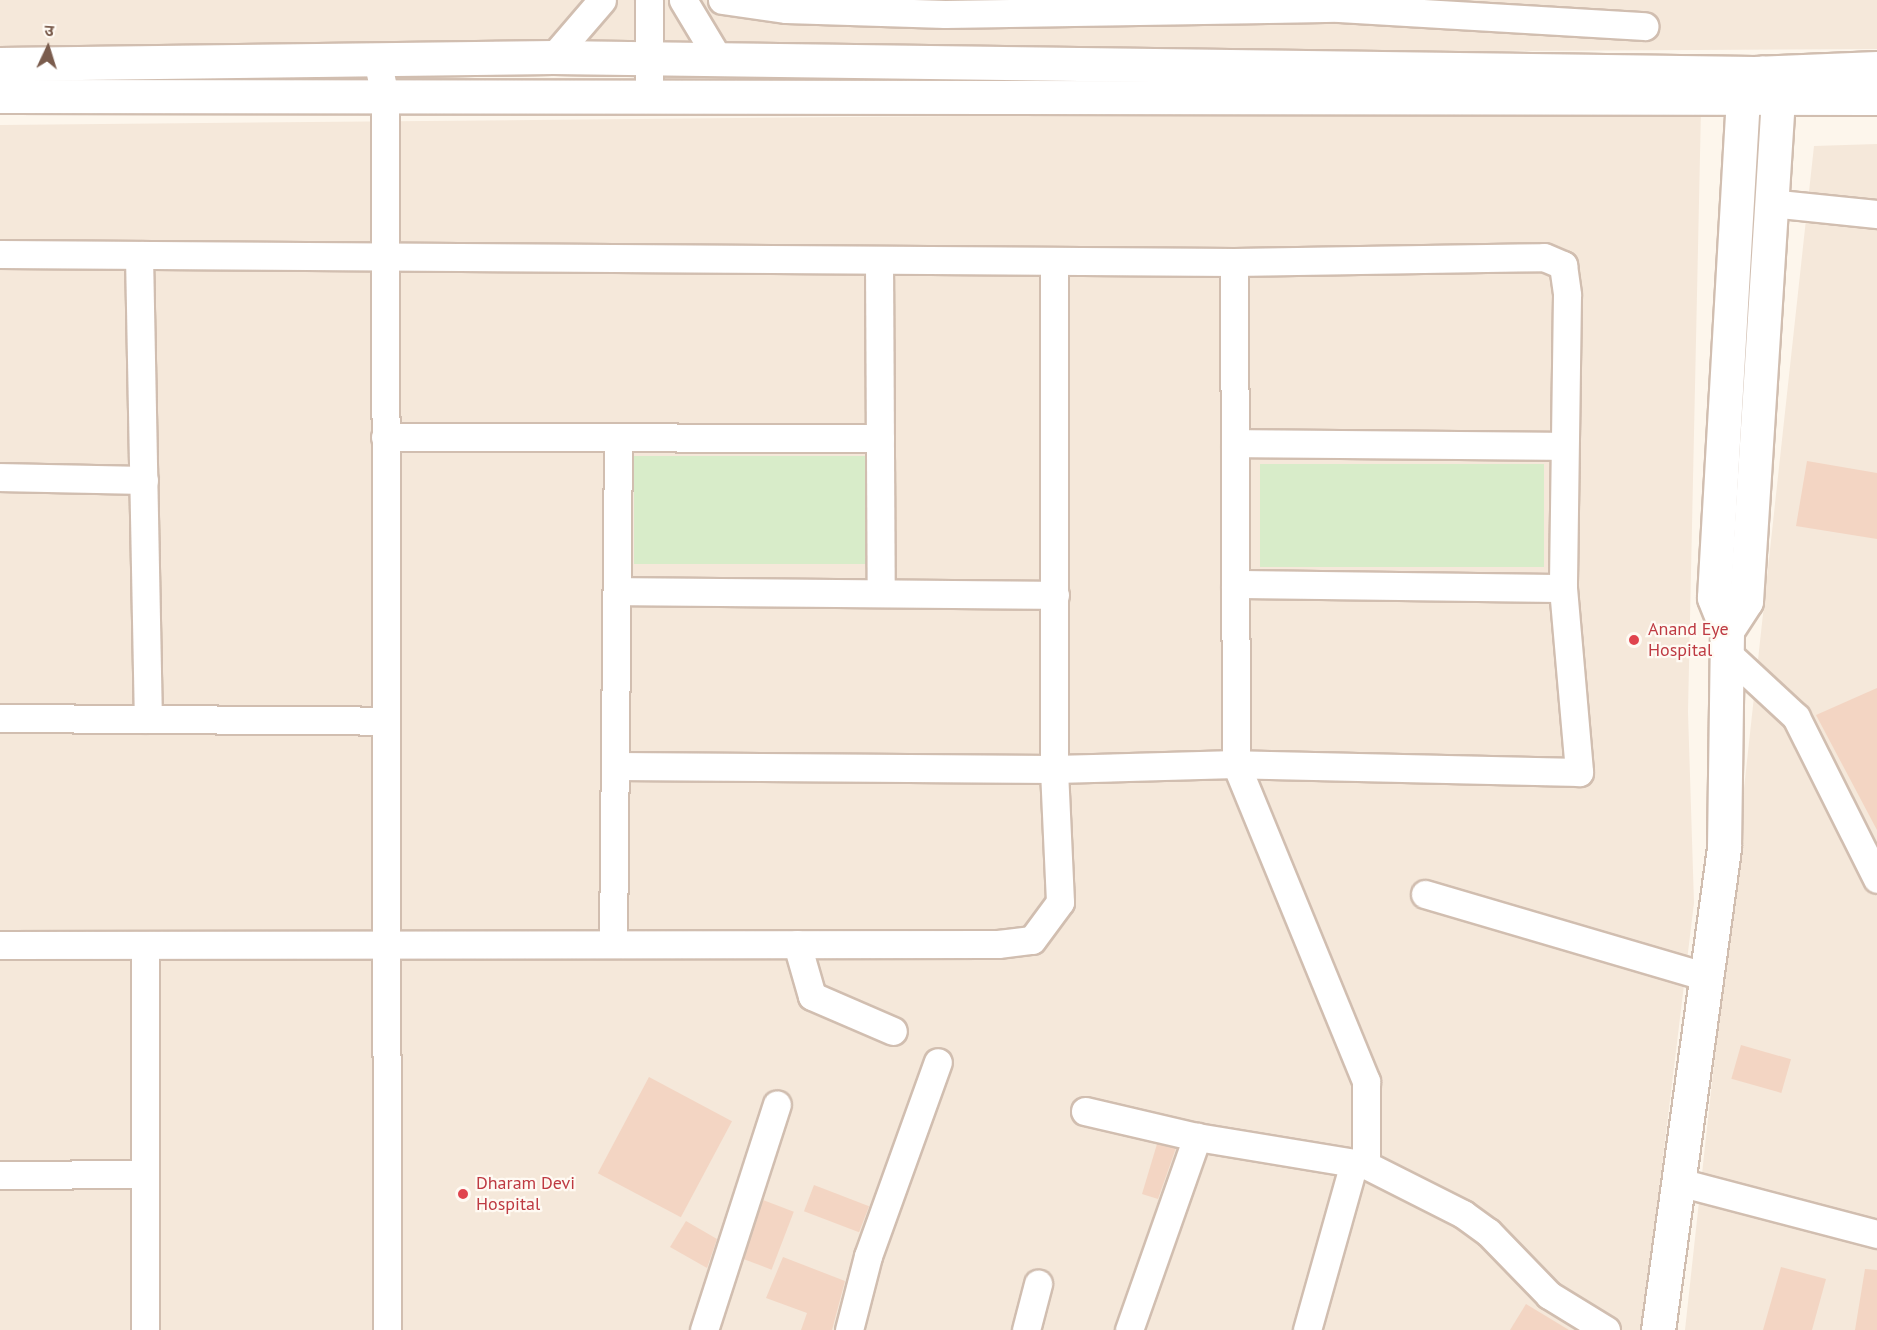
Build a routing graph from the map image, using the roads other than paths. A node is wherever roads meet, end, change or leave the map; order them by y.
1 (602, 0) edge
2 (649, 0) edge
3 (683, 0) edge
4 (723, 0) edge
5 (1644, 26) dead end
6 (553, 57) junction
7 (649, 58) junction
8 (377, 59) junction
9 (719, 60) junction
10 (0, 64) edge
11 (1877, 68) edge
12 (1761, 89) junction
13 (0, 96) edge
14 (385, 96) junction
15 (649, 97) junction
16 (1877, 98) edge
17 (1770, 203) junction
18 (1877, 214) edge
19 (0, 254) edge
20 (139, 255) junction
21 (385, 256) junction
22 (879, 260) junction
23 (1054, 261) junction
24 (1234, 262) junction
25 (385, 437) junction
26 (618, 437) junction
27 (880, 438) junction
28 (1235, 443) junction
29 (1563, 446) junction
30 (0, 477) edge
31 (144, 480) junction
32 (1235, 584) junction
33 (1563, 588) junction
34 (617, 591) junction
35 (880, 593) junction
36 (1055, 595) junction
37 (1727, 642) junction
38 (0, 718) edge
39 (148, 719) junction
40 (386, 721) junction
41 (1236, 764) junction
42 (615, 766) junction
43 (1054, 769) junction
44 (1877, 879) edge
45 (1425, 894) dead end
46 (386, 944) junction
47 (613, 944) junction
48 (0, 945) edge
49 (145, 945) junction
50 (797, 945) junction
51 (1707, 977) junction
52 (893, 1031) dead end
53 (938, 1062) dead end
54 (777, 1104) dead end
55 (1085, 1111) dead end
56 (1197, 1137) junction
57 (1360, 1164) junction
58 (145, 1174) junction
59 (0, 1175) edge
60 (1679, 1182) junction
61 (1877, 1234) edge
62 (1038, 1284) dead end
63 (145, 1330) edge
64 (387, 1330) edge
65 (704, 1330) edge
66 (849, 1330) edge
67 (1026, 1330) edge
68 (1129, 1330) edge
69 (1306, 1330) edge
70 (1606, 1330) edge
71 (1658, 1330) edge

1 - 6 street
2 - 7 street
3 - 9 street
4 - 5 street
6 - 7 main road
6 - 8 main road
7 - 9 main road
7 - 15 street
8 - 10 main road
8 - 14 street
9 - 12 main road
11 - 12 main road
12 - 15 main road
12 - 16 main road
12 - 17 main road
12 - 37 main road
13 - 14 main road
14 - 15 main road
14 - 21 street
17 - 18 street
17 - 37 main road
19 - 20 street
20 - 21 street
20 - 31 street
21 - 22 street
21 - 25 street
22 - 23 street
22 - 27 street
23 - 24 street
23 - 36 street
24 - 28 street
24 - 29 street
25 - 26 street
25 - 40 street
26 - 27 street
26 - 34 street
27 - 35 street
28 - 29 street
28 - 32 street
29 - 33 street
30 - 31 street
31 - 39 street
32 - 33 street
32 - 41 street
33 - 41 street
34 - 35 street
34 - 42 street
35 - 36 street
36 - 43 street
37 - 44 street
37 - 51 main road
38 - 39 street
39 - 40 street
40 - 46 street
41 - 43 street
41 - 57 street
42 - 43 street
42 - 47 street
43 - 50 street
45 - 51 street
46 - 47 street
46 - 49 street
46 - 64 street
47 - 50 street
48 - 49 street
49 - 58 street
50 - 52 street
51 - 60 main road
53 - 66 street
54 - 65 street
55 - 56 street
56 - 57 street
56 - 68 street
57 - 69 street
57 - 70 street
58 - 59 street
58 - 63 street
60 - 61 street
60 - 71 main road
62 - 67 street

